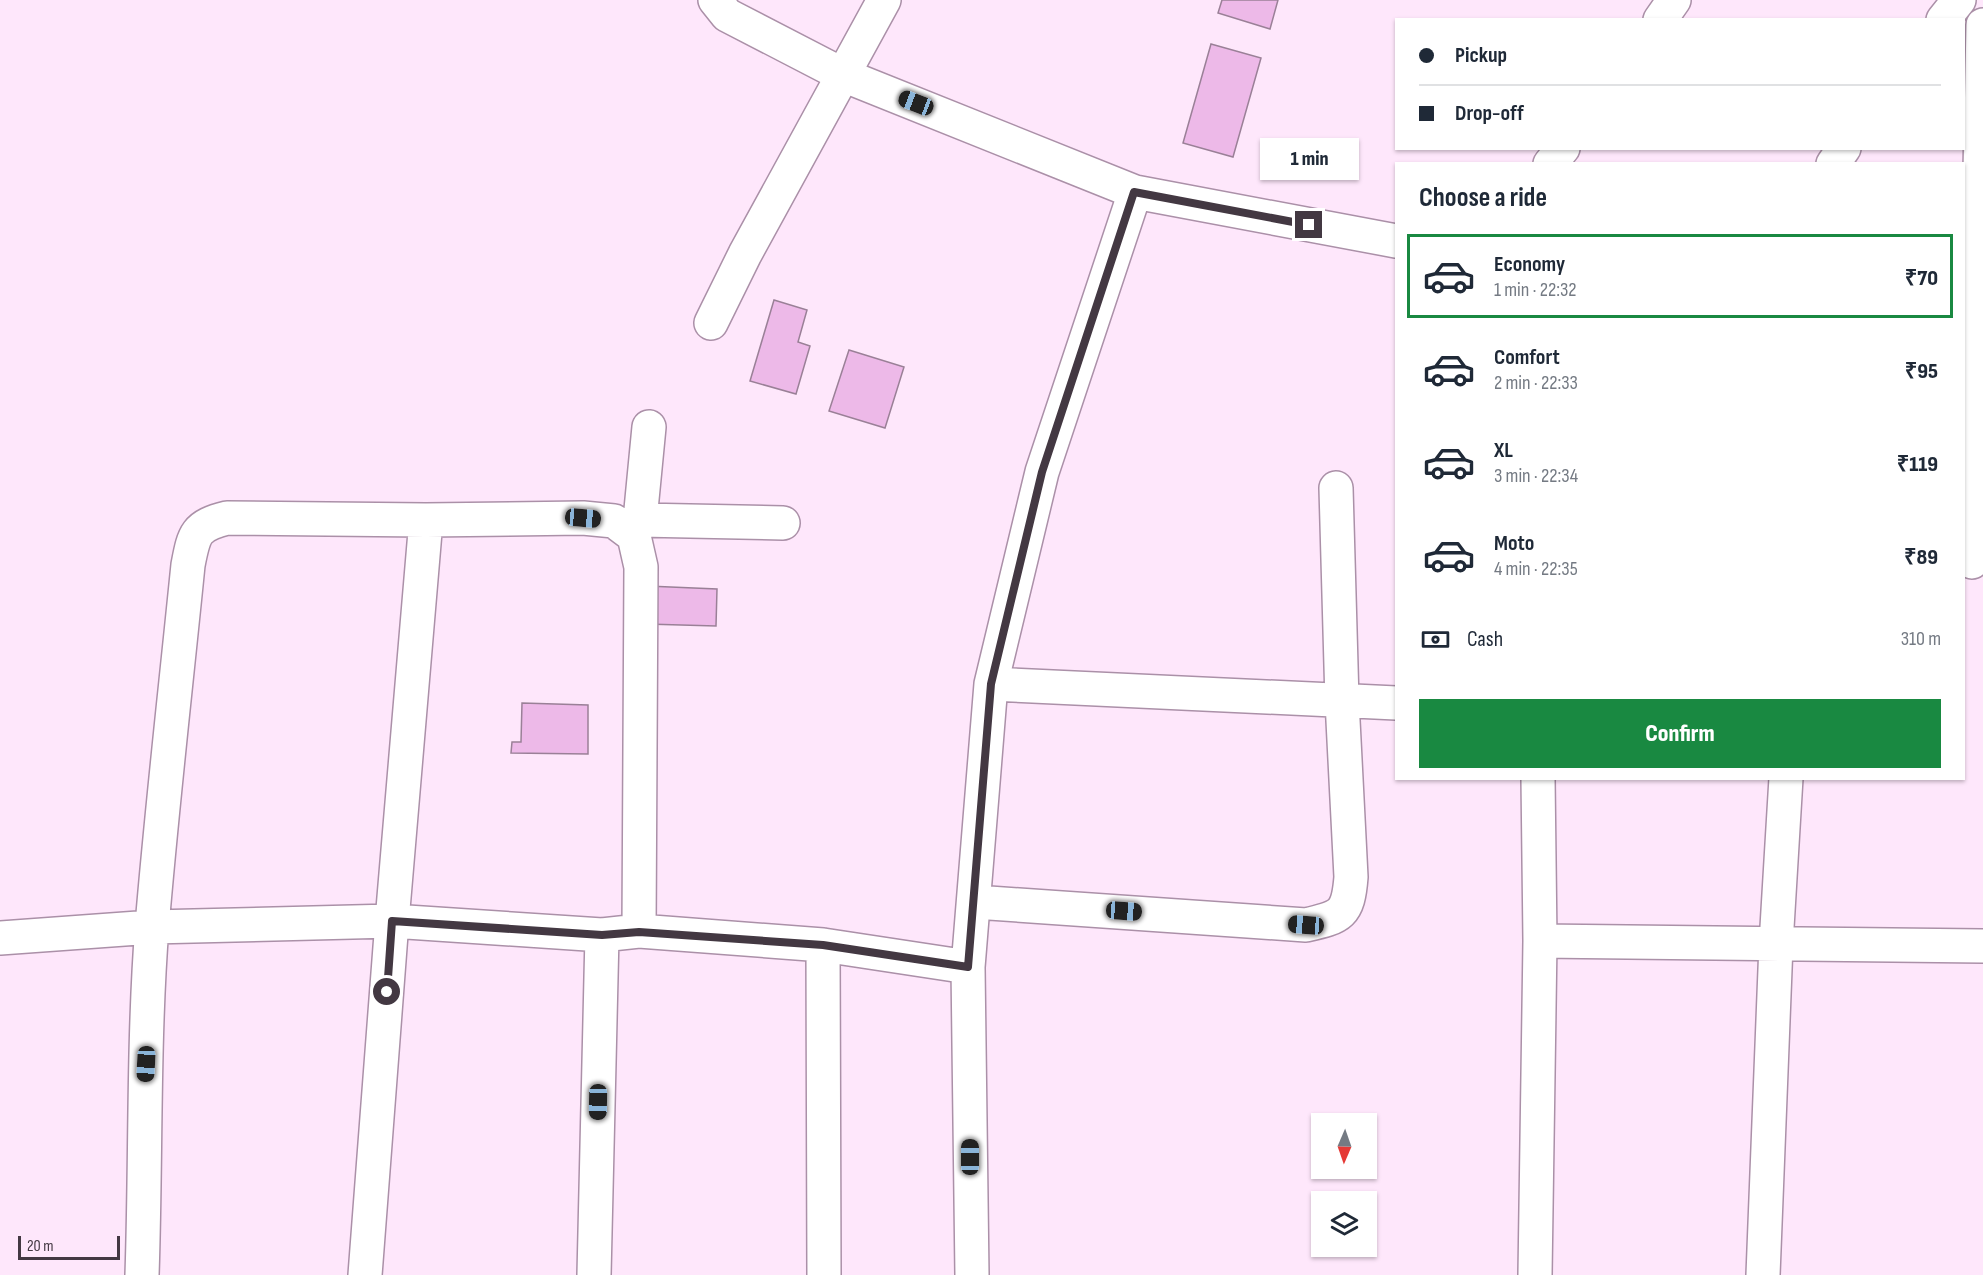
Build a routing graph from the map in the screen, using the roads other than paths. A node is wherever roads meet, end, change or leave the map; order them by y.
1 (715, 0) edge
2 (884, 0) edge
3 (1674, 0) edge
4 (1959, 0) edge
5 (1661, 18) edge
6 (1944, 18) edge
7 (1983, 25) edge
8 (843, 75) junction
9 (1561, 150) edge
10 (1552, 162) edge
11 (1134, 192) junction
12 (1395, 241) edge
13 (711, 323) dead end
14 (649, 427) dead end
15 (1336, 488) dead end
16 (426, 520) junction
17 (783, 523) dead end
18 (637, 528) junction
19 (1973, 562) edge
20 (991, 684) junction
21 (1342, 701) junction
22 (1395, 703) edge
23 (1538, 780) edge
24 (1785, 780) edge
25 (975, 902) junction
26 (392, 921) junction
27 (152, 927) junction
28 (639, 932) junction
29 (602, 935) junction
30 (0, 938) edge
31 (1540, 941) junction
32 (1776, 944) junction
33 (823, 945) junction
34 (1983, 946) edge
35 (968, 967) junction
36 (142, 1275) edge
37 (365, 1275) edge
38 (594, 1275) edge
39 (825, 1275) edge
40 (972, 1275) edge
41 (1535, 1275) edge
42 (1763, 1275) edge

1 - 8 street
2 - 8 street
3 - 5 street
4 - 6 street
7 - 19 street
8 - 11 street
8 - 13 street
9 - 10 street
11 - 12 street
11 - 20 street
14 - 18 street
15 - 21 street
16 - 18 street
16 - 26 street
16 - 27 street
17 - 18 street
18 - 28 street
20 - 21 street
20 - 25 street
21 - 22 street
21 - 25 street
23 - 31 street
24 - 32 street
25 - 35 street
26 - 27 street
26 - 29 street
26 - 37 street
27 - 30 street
27 - 36 street
28 - 29 street
28 - 33 street
29 - 38 street
31 - 32 street
31 - 41 street
32 - 34 street
32 - 42 street
33 - 35 street
33 - 39 street
35 - 40 street

